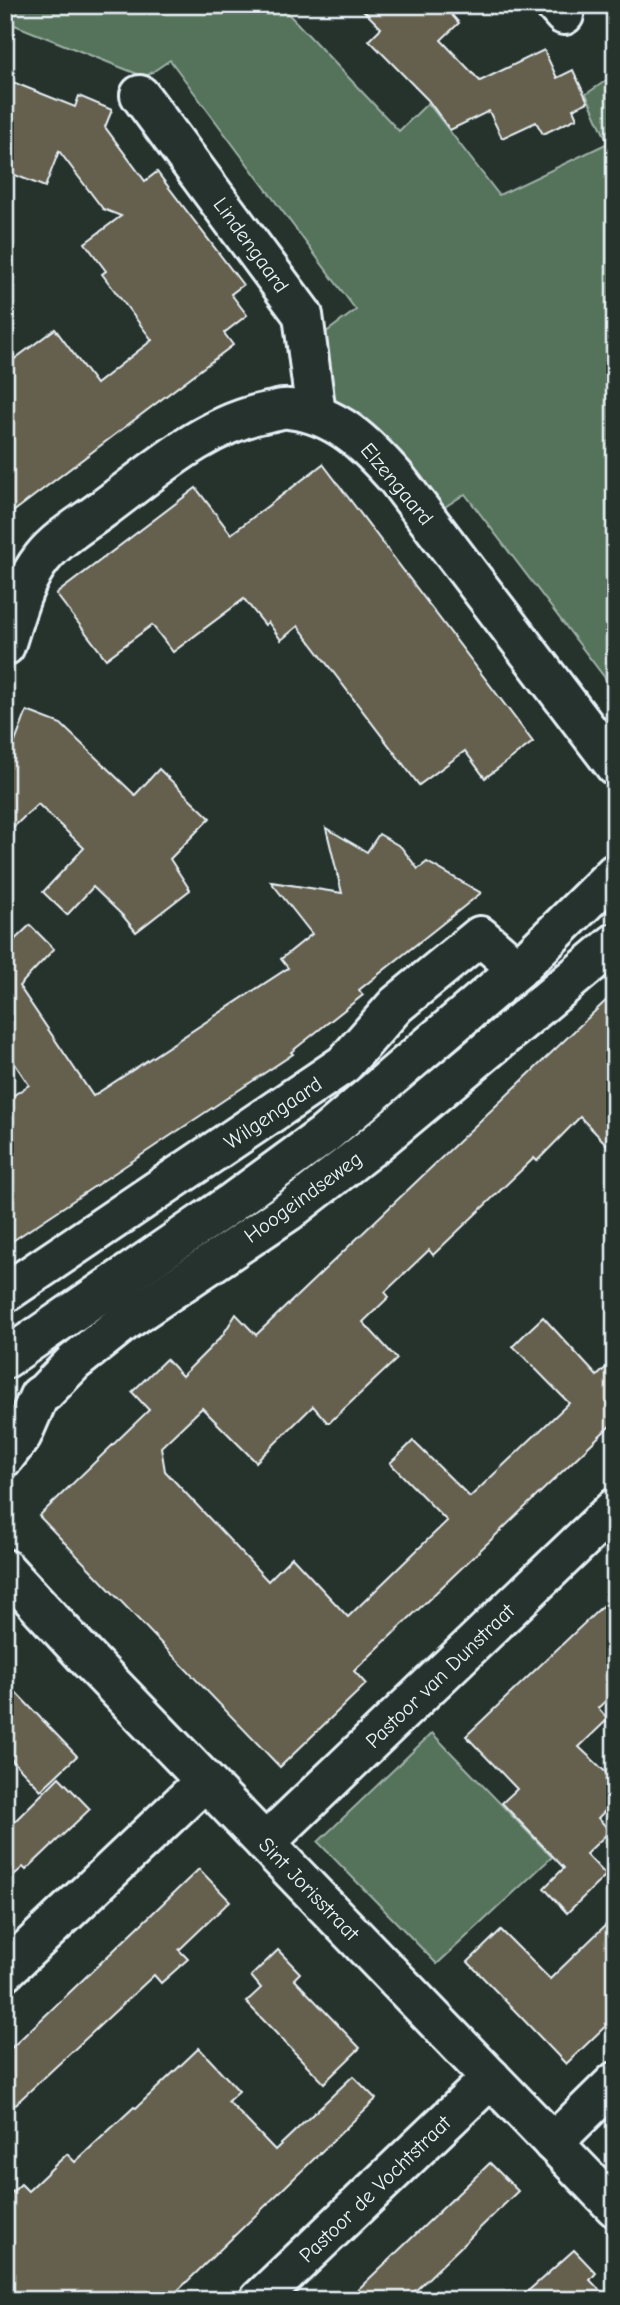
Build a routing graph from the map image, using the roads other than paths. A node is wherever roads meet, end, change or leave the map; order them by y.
1 (140, 96) dead end
2 (316, 414) junction
3 (5, 646) edge
4 (615, 766) edge
5 (615, 873) edge
6 (615, 943) edge
7 (519, 968) junction
8 (5, 1293) edge
9 (5, 1359) edge
10 (5, 1457) edge
11 (615, 1508) edge
12 (5, 1569) edge
13 (205, 1780) junction
14 (265, 1843) junction
15 (5, 1971) edge
16 (491, 2078) junction
17 (615, 2082) edge
18 (553, 2143) junction
19 (615, 2207) edge
20 (259, 2300) edge

1 - 2 street, Lindengaard
2 - 3 street, Elzengaard
2 - 4 street, Elzengaard
5 - 7 street, Hoogeindseweg
6 - 10 street, Hoogeindseweg
7 - 8 street, Wilgengaard
7 - 9 street, Hoogeindseweg
11 - 14 street, Pastoor van Dunstraat
12 - 13 street, Sint Jorisstraat
13 - 14 street, Sint Jorisstraat
13 - 15 street
14 - 16 street, Sint Jorisstraat
16 - 18 street, Sint Jorisstraat
16 - 20 street, Pastoor de Vochtstraat
17 - 18 street
18 - 19 street, Sint Jorisstraat

